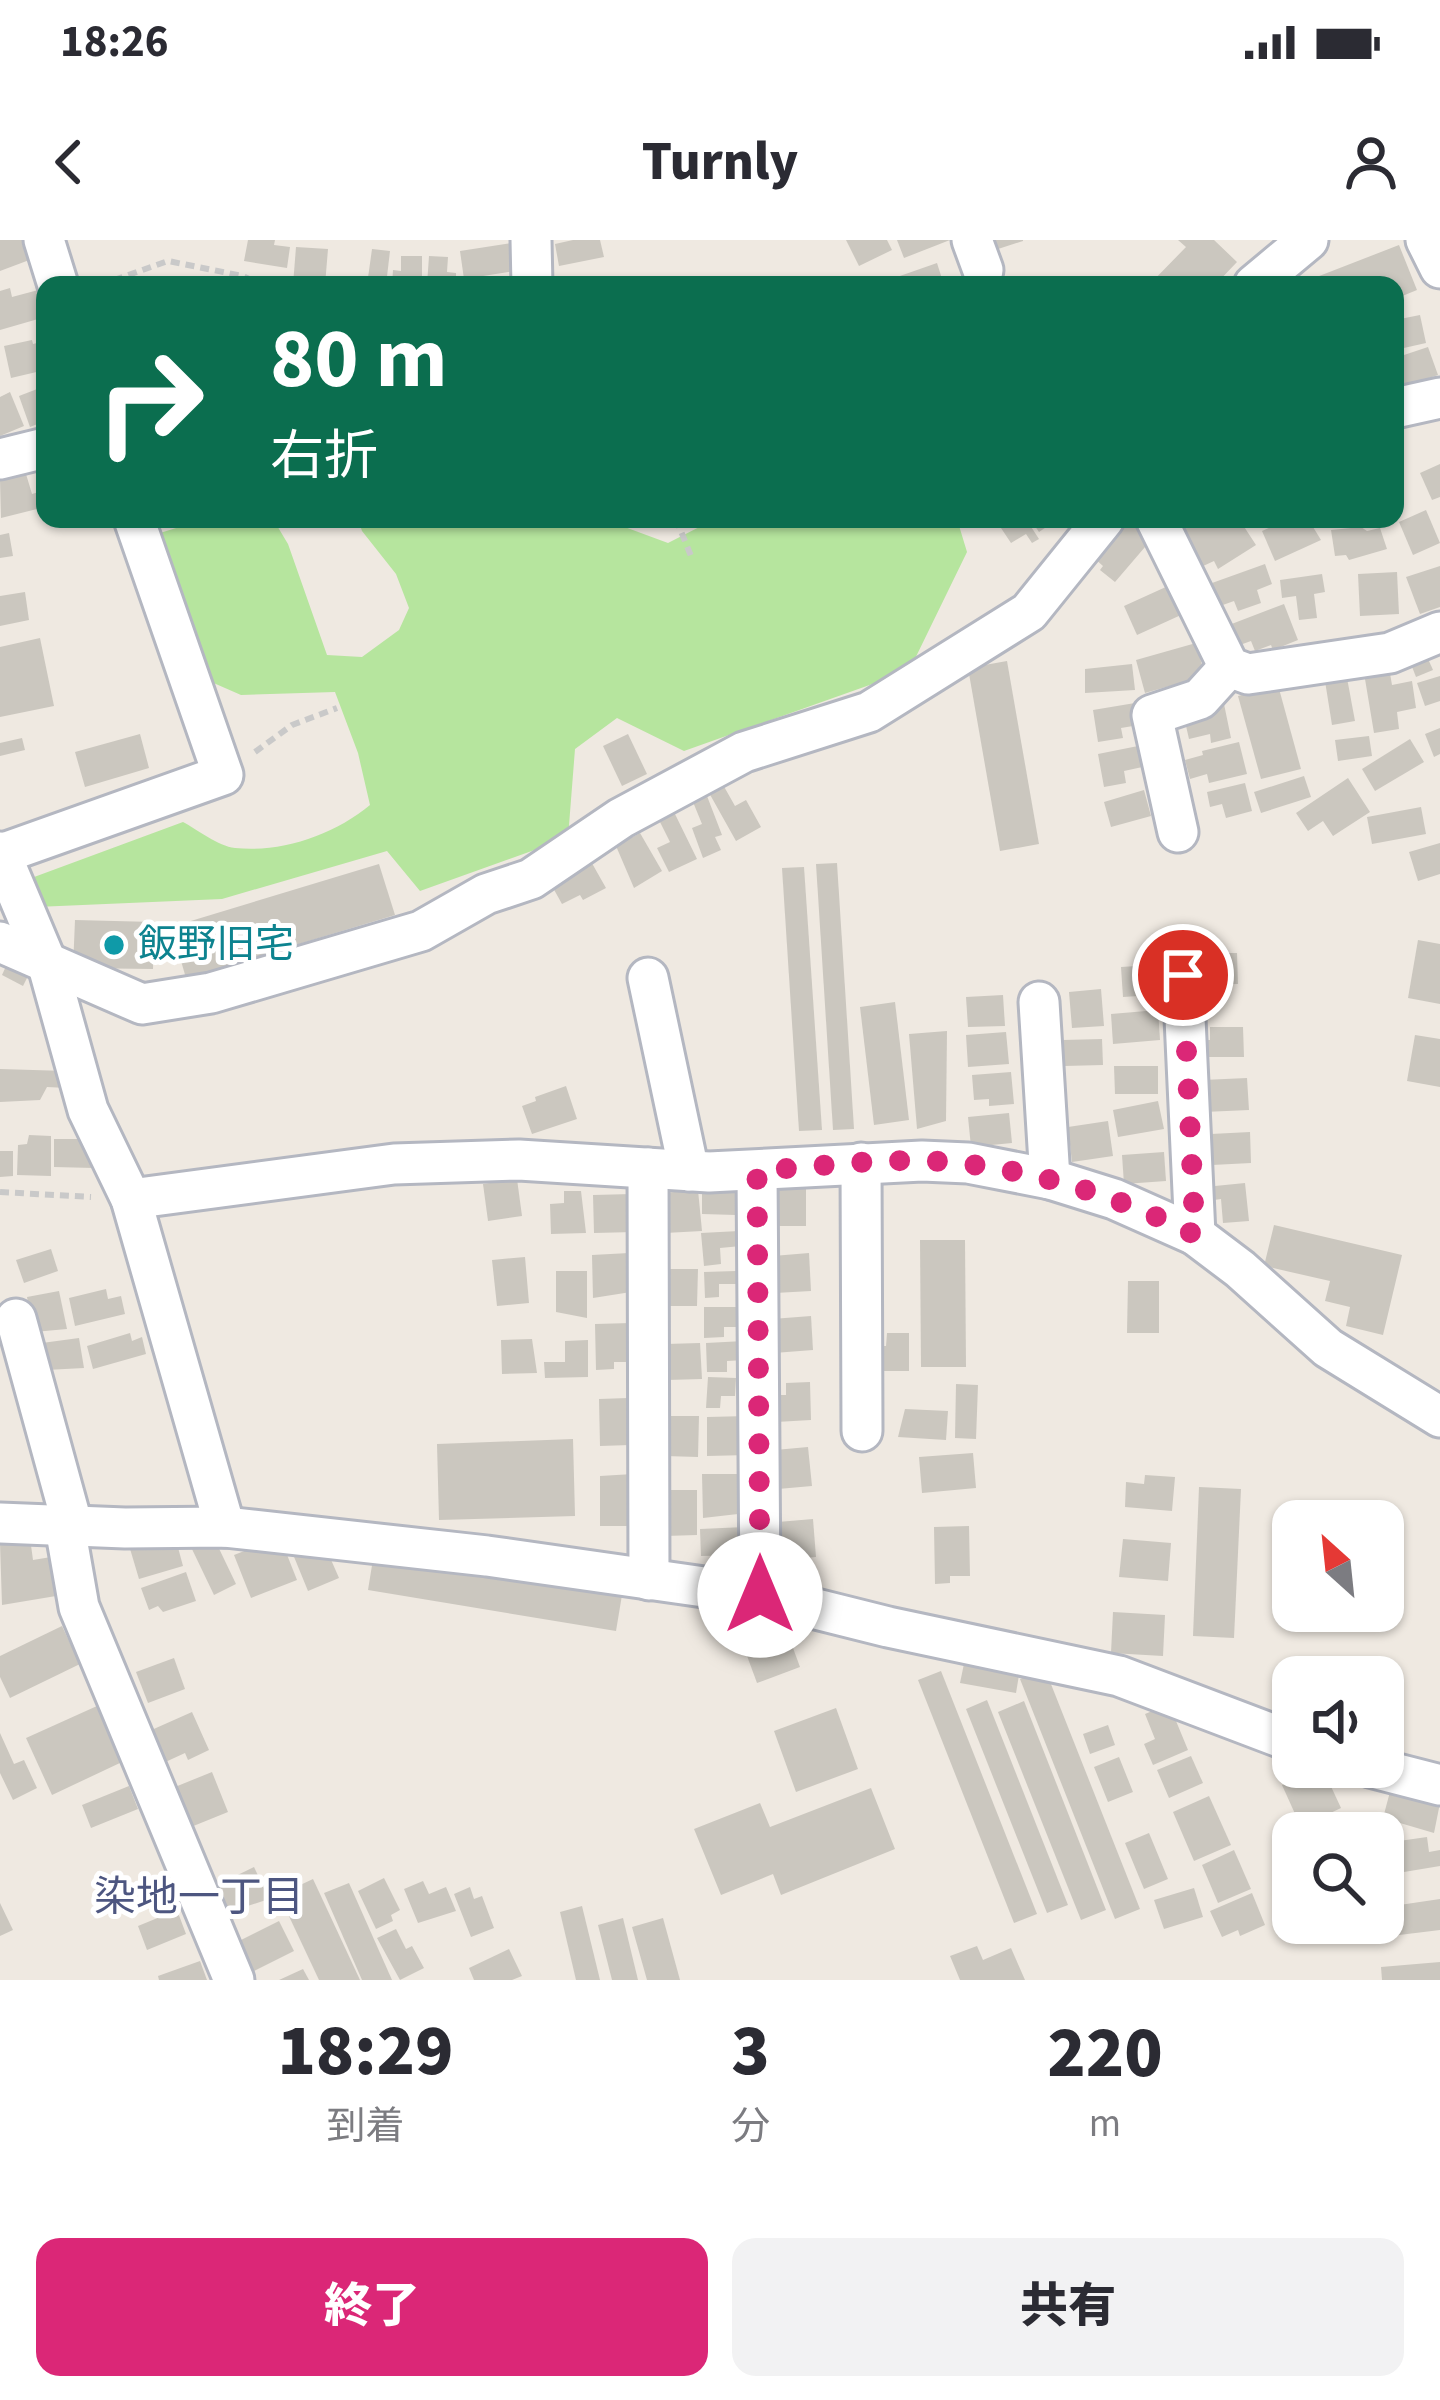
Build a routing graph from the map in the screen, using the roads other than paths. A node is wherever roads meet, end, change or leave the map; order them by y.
1 (44, 240) edge
2 (531, 240) edge
3 (1307, 240) edge
4 (1426, 240) edge
5 (1440, 268) edge
6 (55, 276) edge
7 (532, 276) edge
8 (1265, 276) edge
9 (1440, 398) edge
10 (1404, 405) edge
11 (36, 450) edge
12 (0, 459) edge
13 (137, 528) edge
14 (1097, 528) edge
15 (1160, 528) edge
16 (1440, 632) edge
17 (1229, 667) junction
18 (1178, 832) dead end
19 (0, 853) edge
20 (0, 942) edge
21 (48, 966) junction
22 (1183, 975) dead end
23 (649, 978) dead end
24 (1039, 1002) dead end
25 (861, 1163) junction
26 (648, 1168) junction
27 (689, 1171) junction
28 (757, 1171) junction
29 (1050, 1179) junction
30 (131, 1199) junction
31 (1195, 1235) junction
32 (16, 1319) dead end
33 (1440, 1417) edge
34 (862, 1431) dead end
35 (0, 1523) edge
36 (69, 1527) junction
37 (225, 1527) junction
38 (649, 1580) junction
39 (760, 1595) junction
40 (1272, 1734) edge
41 (1404, 1776) edge
42 (1440, 1785) edge
43 (234, 1980) edge

1 - 6 street
2 - 7 street
3 - 8 street
4 - 5 street
9 - 10 street
11 - 12 street
13 - 19 street
14 - 21 street
15 - 17 street
16 - 17 street
17 - 18 street
19 - 21 street
20 - 21 street
21 - 30 street
22 - 31 street
23 - 27 street
24 - 29 street
25 - 28 street
25 - 29 street
25 - 34 street
26 - 27 street
26 - 30 street
26 - 38 street
27 - 28 street
28 - 39 street
29 - 31 street
30 - 37 street
31 - 33 street
32 - 36 street
35 - 36 street
36 - 37 street
36 - 43 street
37 - 38 street
38 - 39 street
39 - 40 street
41 - 42 street

